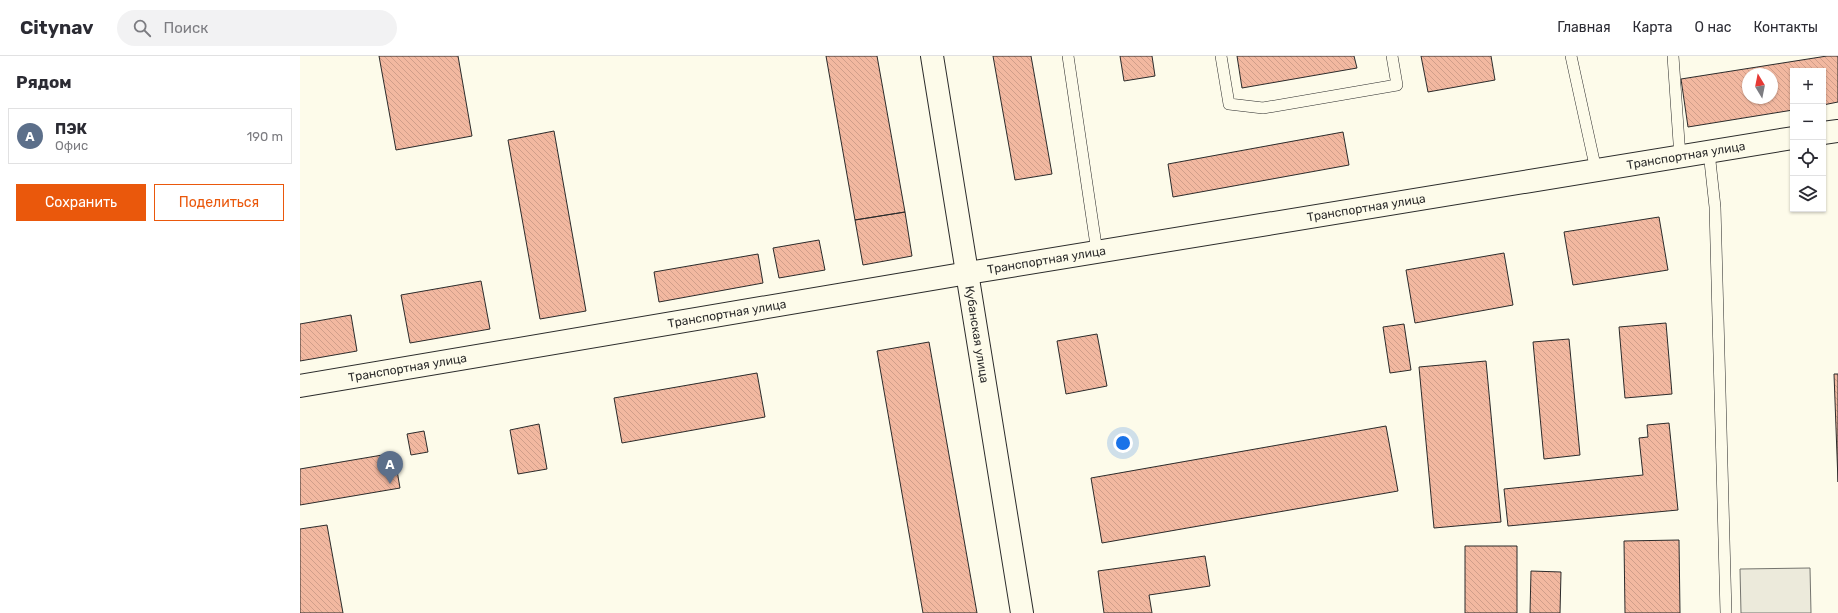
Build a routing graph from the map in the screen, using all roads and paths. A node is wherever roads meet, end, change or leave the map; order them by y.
1 (932, 56) edge
2 (1068, 56) edge
3 (1221, 56) edge
4 (1392, 56) edge
5 (1571, 56) edge
6 (1673, 56) edge
7 (1838, 131) edge
8 (1826, 133) edge
9 (1790, 139) edge
10 (1710, 152) junction
11 (1680, 157) junction
12 (1596, 170) junction
13 (1097, 252) junction
14 (968, 274) junction
15 (300, 386) edge
16 (1022, 613) edge
17 (1726, 613) edge

1 - 14 street, Кубанская улица
2 - 13 lane
3 - 4 lane
5 - 12 lane
6 - 11 lane
7 - 8 street
9 - 10 street, Транспортная улица
10 - 11 street, Транспортная улица
10 - 17 lane
11 - 12 street, Транспортная улица
12 - 13 street, Транспортная улица
13 - 14 street, Транспортная улица
14 - 15 street, Транспортная улица
14 - 16 street, Кубанская улица

